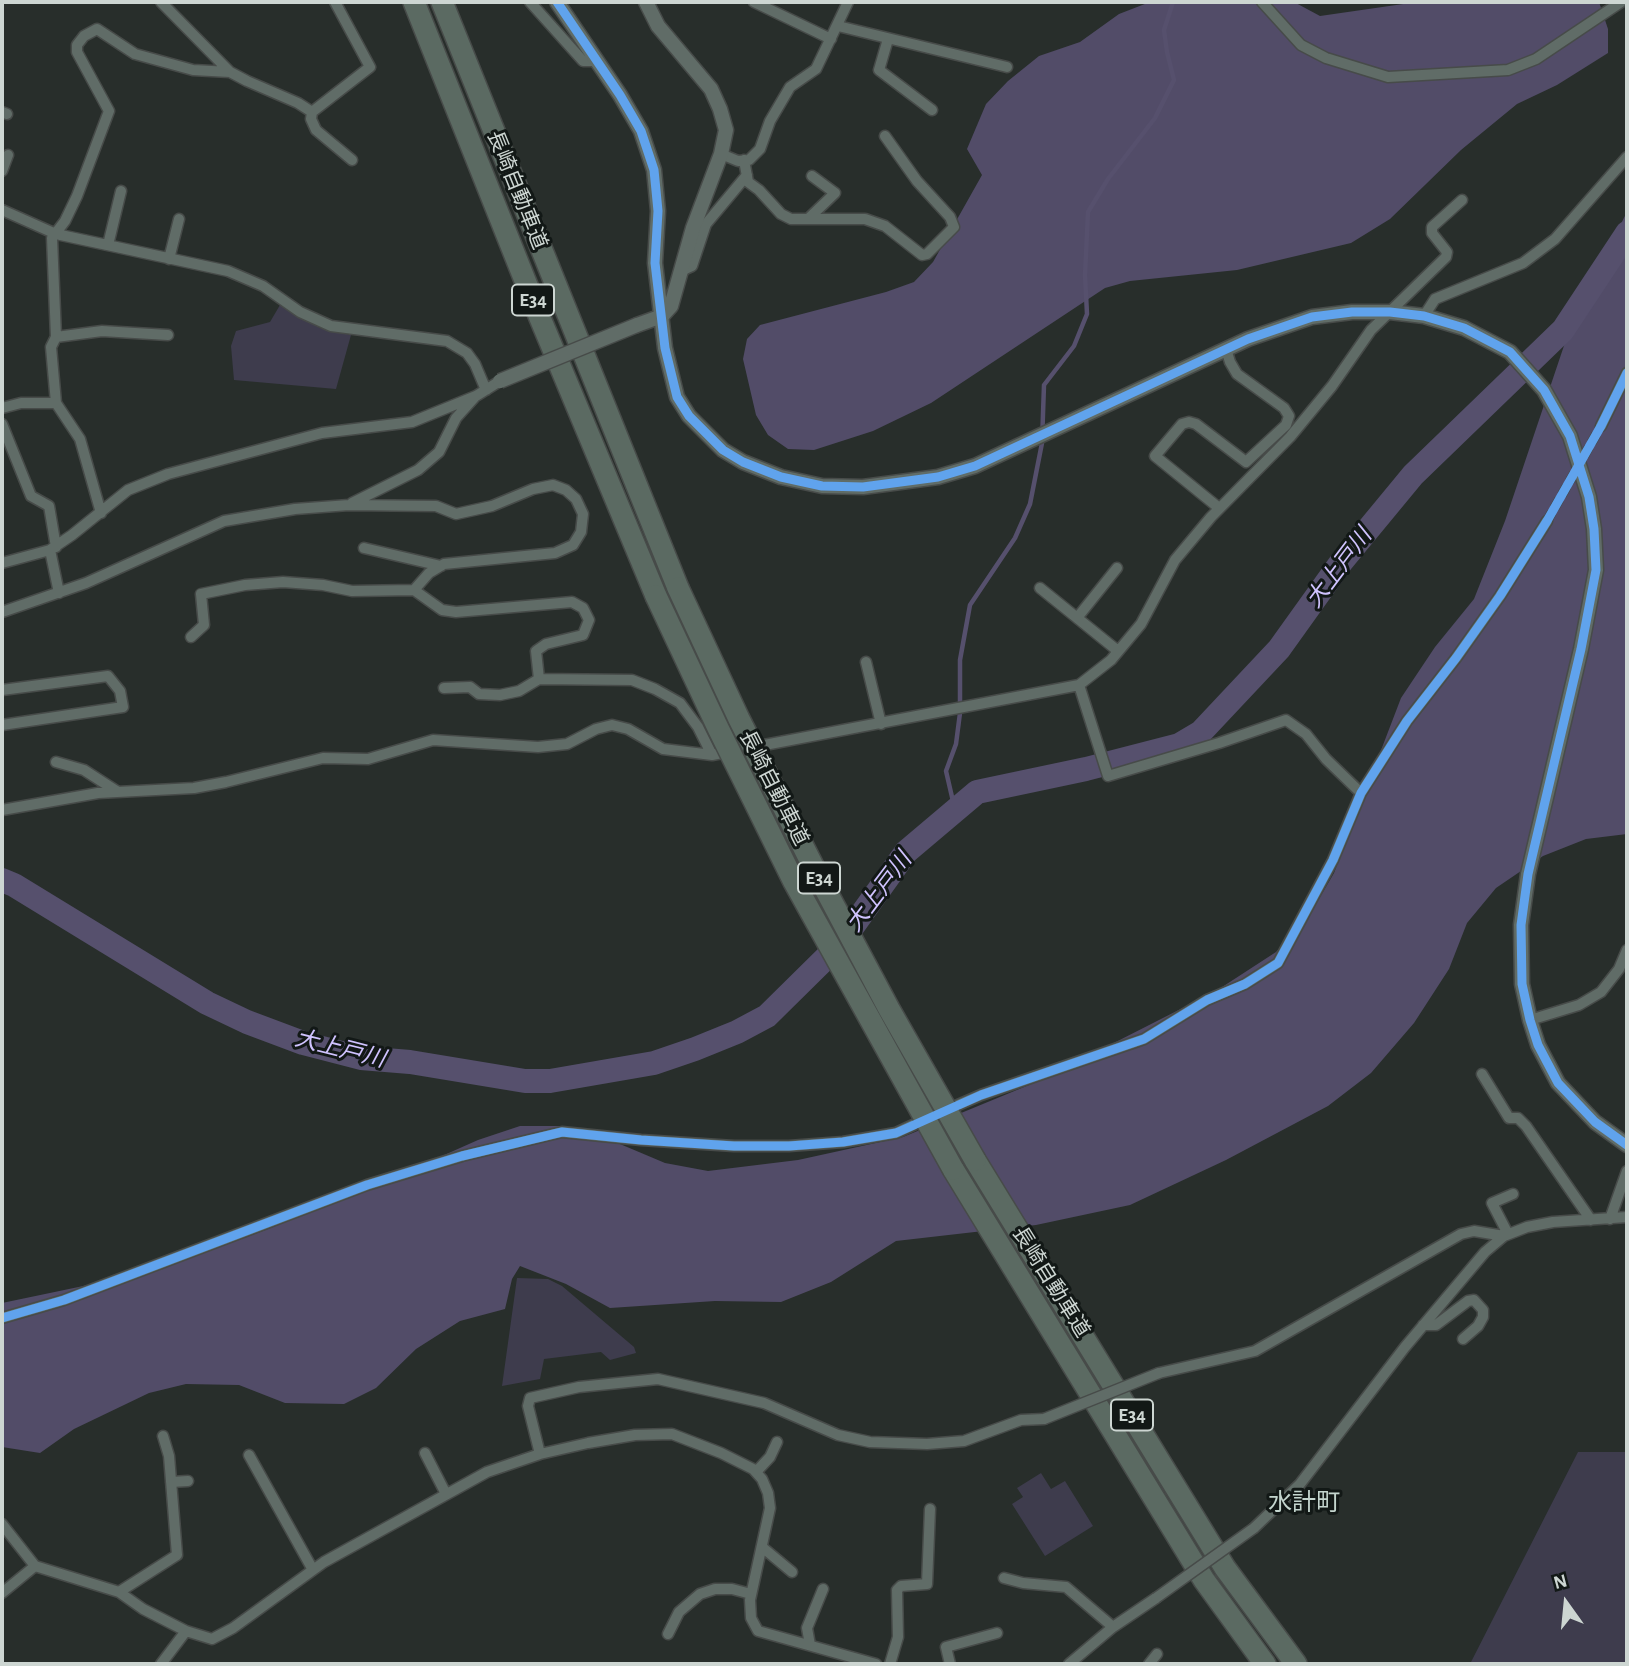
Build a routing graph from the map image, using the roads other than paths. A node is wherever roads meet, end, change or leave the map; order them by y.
1 (161, 2) edge
2 (335, 2) edge
3 (414, 2) edge
4 (442, 2) edge
5 (530, 2) edge
6 (557, 2) edge
7 (646, 2) edge
8 (754, 2) edge
9 (848, 2) edge
10 (1262, 2) edge
11 (1621, 2) edge
12 (838, 26) junction
13 (831, 39) junction
14 (888, 39) junction
15 (596, 61) junction
16 (1007, 67) dead end
17 (230, 72) junction
18 (932, 110) dead end
19 (312, 112) junction
20 (885, 136) dead end
21 (722, 154) junction
22 (8, 155) dead end
23 (1627, 157) edge
24 (352, 160) dead end
25 (744, 160) junction
26 (2, 171) edge
27 (747, 175) junction
28 (812, 176) dead end
29 (121, 191) dead end
30 (1462, 200) dead end
31 (2, 210) edge
32 (179, 219) dead end
33 (808, 219) junction
34 (56, 234) junction
35 (108, 246) junction
36 (169, 259) junction
37 (681, 271) junction
38 (1390, 312) junction
39 (662, 316) junction
40 (1424, 316) junction
41 (168, 335) dead end
42 (56, 337) junction
43 (1226, 349) junction
44 (1627, 373) edge
45 (500, 381) joint
46 (481, 393) junction
47 (56, 403) junction
48 (2, 408) edge
49 (2, 424) edge
50 (1601, 426) tunnel mouth
51 (349, 505) junction
52 (1219, 508) junction
53 (101, 513) junction
54 (1547, 521) tunnel mouth
55 (53, 548) junction
56 (364, 548) dead end
57 (2, 563) edge
58 (441, 566) junction
59 (1117, 568) dead end
60 (1040, 588) dead end
61 (414, 590) junction
62 (60, 593) junction
63 (2, 612) edge
64 (1077, 618) junction
65 (191, 637) dead end
66 (1118, 651) junction
67 (866, 663) dead end
68 (539, 679) junction
69 (1079, 685) junction
70 (444, 688) dead end
71 (2, 690) edge
72 (881, 724) junction
73 (2, 725) edge
74 (712, 755) junction
75 (56, 762) dead end
76 (118, 792) junction
77 (1362, 793) junction
78 (2, 810) edge
79 (1627, 950) edge
80 (1530, 1020) junction
81 (1482, 1074) dead end
82 (1627, 1145) edge
83 (1627, 1171) edge
84 (1513, 1194) dead end
85 (1627, 1217) edge
86 (1610, 1219) junction
87 (1591, 1220) junction
88 (1506, 1235) junction
89 (2, 1318) edge
90 (1423, 1325) junction
91 (1463, 1339) dead end
92 (163, 1437) dead end
93 (777, 1442) dead end
94 (425, 1453) dead end
95 (540, 1454) junction
96 (249, 1455) dead end
97 (756, 1472) junction
98 (188, 1480) dead end
99 (171, 1482) junction
100 (446, 1494) junction
101 (930, 1508) dead end
102 (2, 1524) edge
103 (762, 1547) junction
104 (35, 1566) junction
105 (313, 1570) junction
106 (792, 1572) dead end
107 (1004, 1578) dead end
108 (823, 1589) dead end
109 (119, 1592) junction
110 (885, 1592) dead end
111 (2, 1593) edge
112 (751, 1594) junction
113 (897, 1594) junction
114 (1113, 1627) junction
115 (186, 1631) junction
116 (997, 1633) dead end
117 (668, 1634) dead end
118 (810, 1645) junction
119 (1157, 1654) dead end
120 (161, 1664) edge
121 (876, 1664) edge
122 (890, 1664) edge
123 (950, 1664) edge
124 (1069, 1664) edge
125 (1150, 1664) edge
126 (1265, 1664) edge
127 (1296, 1664) edge

1 - 17 street
2 - 19 street
3 - 126 highway, 長崎自動車道 / E34, bridge
4 - 127 highway, 長崎自動車道 / E34, bridge
5 - 15 street
6 - 15 street
7 - 21 street
8 - 13 street
9 - 12 street
10 - 11 street
12 - 13 street
12 - 14 street
13 - 25 street
14 - 16 street
14 - 18 street
15 - 39 street
17 - 19 street
17 - 34 street
19 - 24 street
20 - 33 street
21 - 25 street
21 - 37 street
22 - 26 street
23 - 40 street
25 - 27 street
27 - 33 street
27 - 37 street
28 - 33 street
29 - 35 street
30 - 38 street
31 - 34 street
32 - 36 street
34 - 35 street
34 - 42 street
35 - 36 street
36 - 46 street
37 - 39 street
38 - 40 street
38 - 43 street
38 - 52 street
39 - 43 street
39 - 45 street, bridge
40 - 80 street
41 - 42 street
42 - 47 street
43 - 52 street
44 - 50 street
45 - 46 street
46 - 51 street
46 - 53 street
47 - 48 street
47 - 53 street
49 - 55 street
51 - 58 street
51 - 62 street
52 - 66 street
53 - 55 street
54 - 77 street
55 - 57 street
55 - 62 street
56 - 58 street
58 - 61 street
59 - 64 street
60 - 64 street
61 - 65 street
61 - 68 street
62 - 63 street
64 - 66 street
66 - 69 street
67 - 72 street
68 - 70 street
68 - 74 street
69 - 72 street
69 - 77 street
71 - 73 street
72 - 74 street
74 - 76 street
75 - 76 street
76 - 78 street
77 - 89 street
79 - 80 street
80 - 82 street
81 - 87 street
83 - 86 street
84 - 88 street
85 - 86 street
86 - 87 street
87 - 88 street
88 - 90 street
88 - 95 street, bridge
90 - 91 street
90 - 114 street, bridge
92 - 99 street
93 - 97 street
94 - 100 street
95 - 97 street
95 - 100 street
96 - 105 street
97 - 103 street
98 - 99 street
99 - 109 street
100 - 105 street
101 - 113 street
102 - 104 street
103 - 106 street
103 - 112 street
104 - 109 street
104 - 111 street
105 - 115 street
107 - 114 street
108 - 118 street
109 - 115 street
110 - 113 street
112 - 117 street
112 - 118 street
113 - 122 street
114 - 124 street
115 - 120 street
116 - 123 street
118 - 121 street
119 - 125 street

